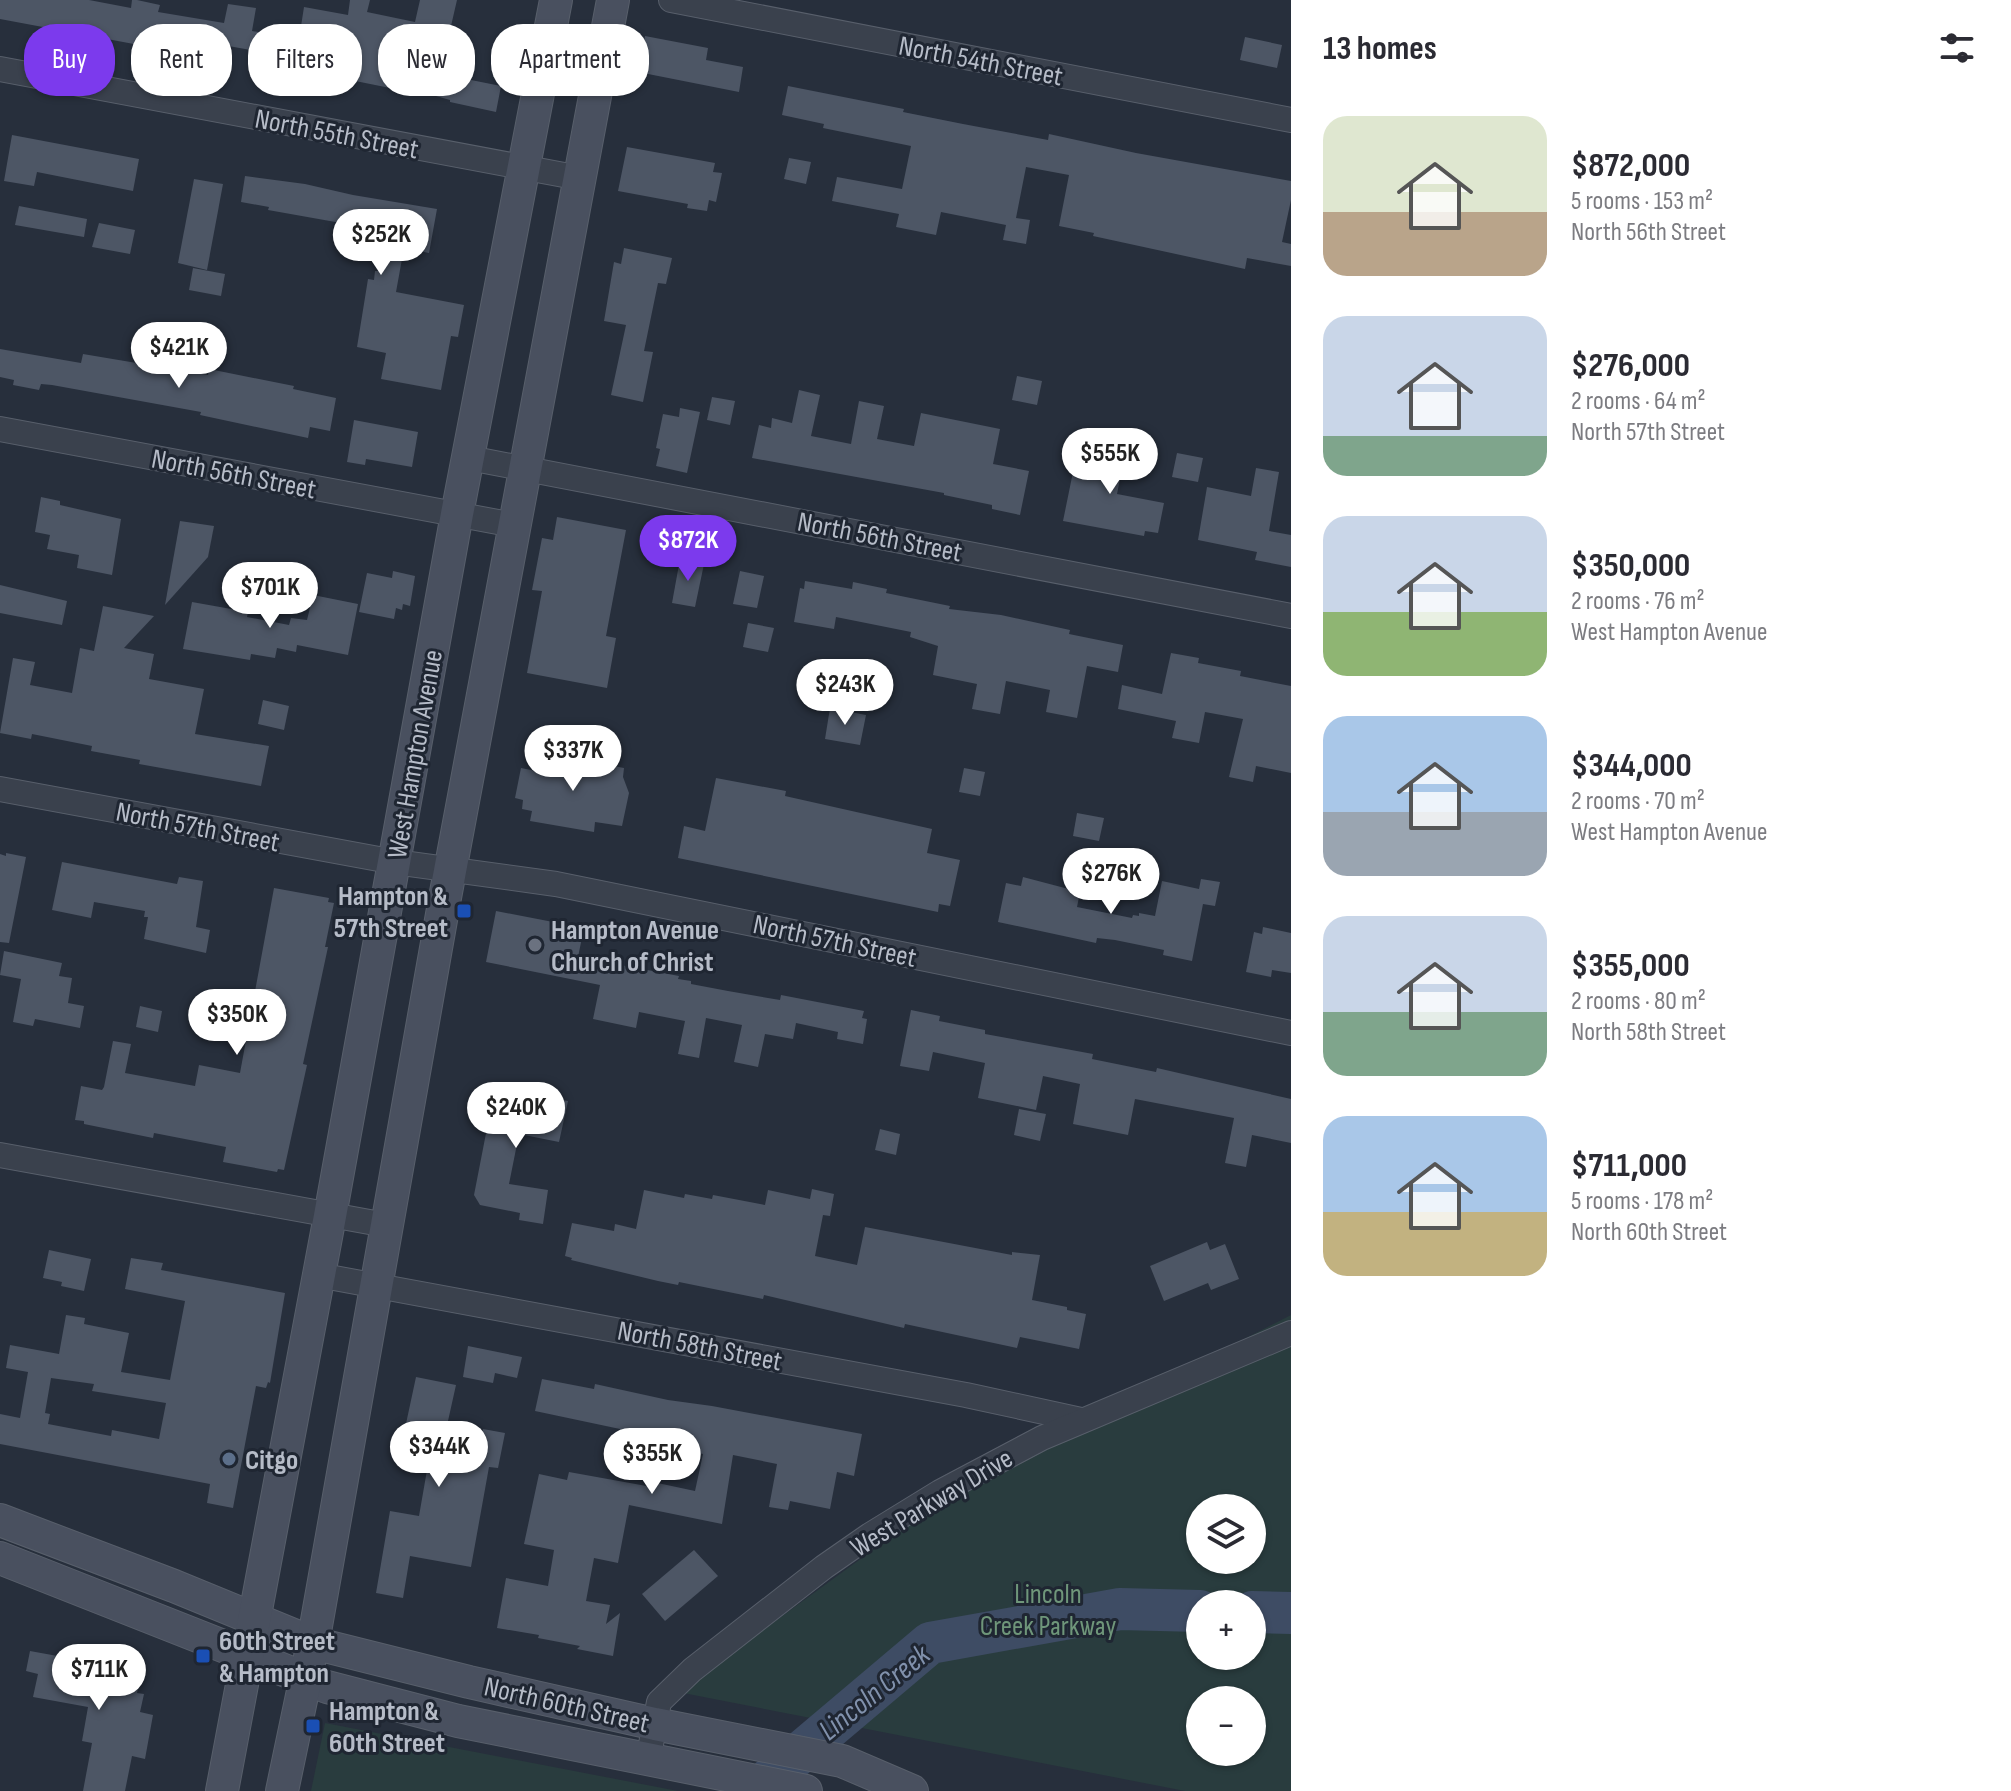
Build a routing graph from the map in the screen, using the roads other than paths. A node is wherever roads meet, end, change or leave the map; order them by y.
1 (556, 0) edge
2 (613, 0) edge
3 (671, 0) edge
4 (0, 69) edge
5 (1291, 120) edge
6 (523, 168) junction
7 (580, 178) junction
8 (0, 429) edge
9 (469, 458) junction
10 (526, 468) junction
11 (457, 514) junction
12 (514, 525) junction
13 (1291, 616) edge
14 (0, 789) edge
15 (395, 862) junction
16 (450, 870) junction
17 (1291, 1033) edge
18 (0, 1155) edge
19 (330, 1216) junction
20 (386, 1225) junction
21 (318, 1275) junction
22 (378, 1285) junction
23 (1291, 1333) edge
24 (1081, 1420) junction
25 (0, 1520) edge
26 (0, 1558) edge
27 (256, 1618) junction
28 (313, 1643) junction
29 (248, 1654) junction
30 (305, 1678) junction
31 (655, 1724) junction
32 (648, 1760) junction
33 (222, 1791) edge
34 (282, 1791) edge
35 (806, 1791) edge
36 (912, 1791) edge

1 - 6 main road, West Hampton Avenue
2 - 7 main road, West Hampton Avenue
3 - 5 street, North 54th Street
4 - 6 street, North 55th Street
6 - 7 street, North 55th Street
6 - 9 main road, West Hampton Avenue
7 - 10 main road, West Hampton Avenue
8 - 11 street, North 56th Street
9 - 10 street, North 56th Street
9 - 11 main road, West Hampton Avenue
10 - 12 main road, West Hampton Avenue
10 - 13 street, North 56th Street
11 - 12 street, North 56th Street
11 - 15 main road, West Hampton Avenue
12 - 16 main road, West Hampton Avenue
14 - 15 street, North 57th Street
15 - 16 street, North 57th Street
15 - 19 main road, West Hampton Avenue
16 - 17 street, North 57th Street
16 - 20 main road, West Hampton Avenue
18 - 19 street
19 - 20 street
19 - 21 main road, West Hampton Avenue
20 - 22 main road, West Hampton Avenue
21 - 22 street, North 58th Street
21 - 27 main road, West Hampton Avenue
22 - 24 street, North 58th Street
22 - 28 main road, West Hampton Avenue
23 - 24 street, West Parkway Drive
24 - 31 street, West Parkway Drive
25 - 27 main road, North 60th Street
26 - 29 main road, North 60th Street
27 - 28 main road, North 60th Street
27 - 29 main road, West Hampton Avenue
28 - 30 main road, West Hampton Avenue
28 - 31 main road, North 60th Street
29 - 30 main road, North 60th Street
29 - 33 main road, West Hampton Avenue
30 - 32 main road, North 60th Street
30 - 34 main road, West Hampton Avenue
31 - 32 street, West Parkway Drive
31 - 36 main road, North 60th Street
32 - 35 main road, North 60th Street

